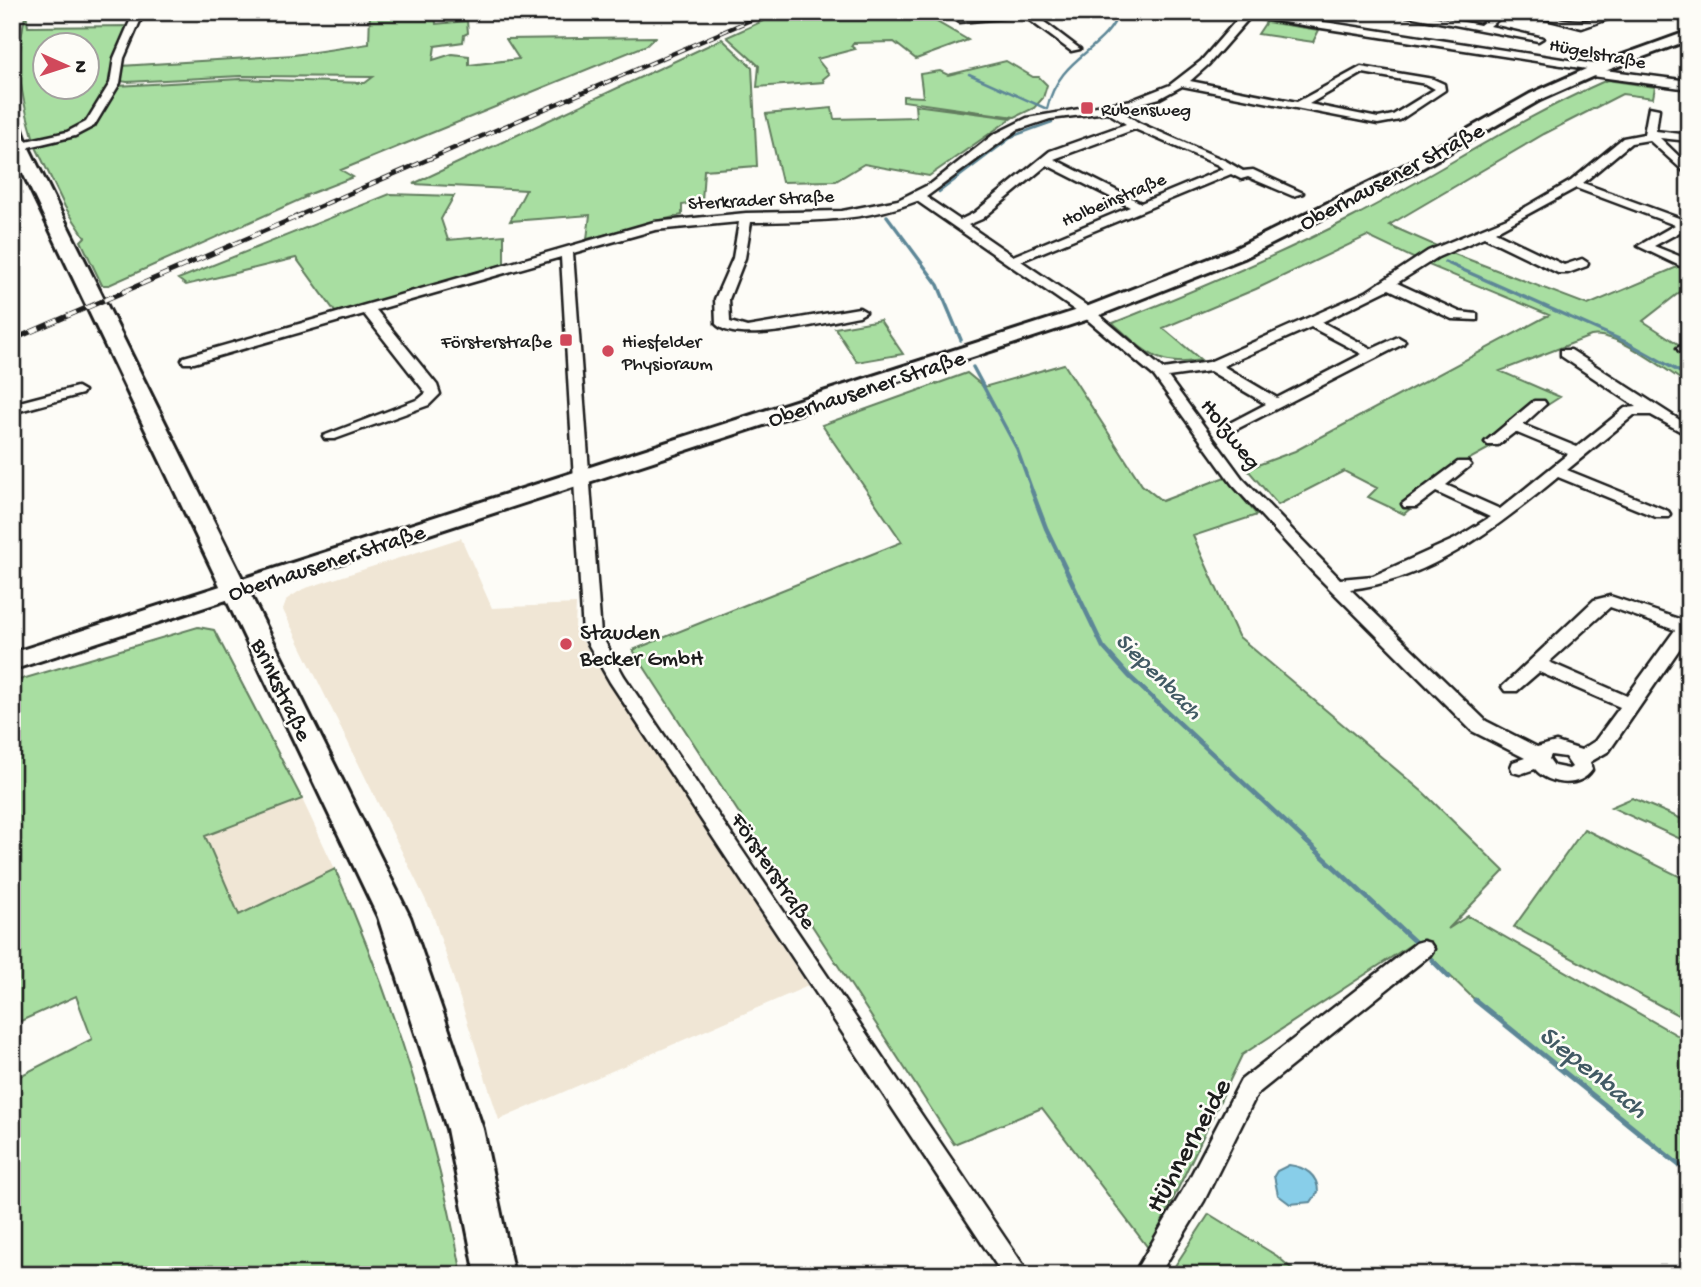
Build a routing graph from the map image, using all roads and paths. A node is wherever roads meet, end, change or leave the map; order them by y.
1 (139, 12) edge
2 (1040, 12) edge
3 (1392, 12) edge
4 (1502, 12) edge
5 (1524, 12) edge
6 (1623, 12) edge
7 (1246, 13) edge
8 (1017, 14) edge
9 (960, 19) dead end
10 (1481, 29) junction
11 (1689, 36) edge
12 (1538, 38) dead end
13 (1075, 49) dead end
14 (1595, 70) junction
15 (1183, 83) junction
16 (1689, 85) edge
17 (1298, 106) junction
18 (1108, 108) junction
19 (1653, 109) dead end
20 (1135, 125) junction
21 (1650, 134) junction
22 (1689, 138) edge
23 (14, 139) edge
24 (1046, 160) junction
25 (1226, 167) junction
26 (1689, 173) edge
27 (1575, 184) junction
28 (1297, 193) dead end
29 (917, 196) junction
30 (1140, 207) junction
31 (746, 216) junction
32 (1685, 223) edge
33 (959, 225) junction
34 (1486, 233) junction
35 (567, 252) junction
36 (1011, 261) junction
37 (1582, 262) dead end
38 (1685, 263) dead end
39 (1563, 270) junction
40 (1548, 276) dead end
41 (1386, 283) junction
42 (368, 310) junction
43 (859, 312) dead end
44 (1087, 313) junction
45 (1472, 317) dead end
46 (1313, 322) junction
47 (1398, 341) dead end
48 (1566, 353) dead end
49 (1371, 354) junction
50 (190, 360) dead end
51 (1212, 366) junction
52 (1160, 374) junction
53 (77, 391) dead end
54 (1277, 404) junction
55 (1539, 404) dead end
56 (12, 409) edge
57 (1654, 411) junction
58 (1513, 426) junction
59 (1231, 428) dead end
60 (1689, 432) edge
61 (330, 436) dead end
62 (1493, 442) dead end
63 (1579, 453) junction
64 (1463, 465) dead end
65 (1556, 471) junction
66 (581, 478) junction
67 (1435, 486) junction
68 (1410, 504) dead end
69 (1662, 514) dead end
70 (1502, 516) junction
71 (1336, 585) junction
72 (234, 591) junction
73 (1687, 625) edge
74 (12, 662) edge
75 (1536, 664) junction
76 (1511, 687) dead end
77 (1631, 705) junction
78 (1540, 757) junction
79 (1521, 767) dead end
80 (1423, 949) dead end
81 (495, 1275) edge
82 (1018, 1275) edge
83 (1145, 1275) edge

1 - 23 street
2 - 8 street
3 - 10 street
4 - 10 street
5 - 6 street
7 - 14 street, Hügelstraße
7 - 15 street, Sterkrader Straße
8 - 9 street
8 - 13 street
10 - 12 street
11 - 14 main road, Oberhausener Straße
14 - 16 street, Hügelstraße
14 - 44 main road, Oberhausener Straße
15 - 17 street
15 - 18 street, Sterkrader Straße
17 - 17 street
18 - 20 street
18 - 29 street, Sterkrader Straße
19 - 21 street
20 - 24 street
20 - 25 street
21 - 22 street
21 - 26 street
21 - 27 street
23 - 72 main road, Brinkstraße
24 - 30 street
24 - 33 street
25 - 28 street
25 - 30 street, Holbeinstraße
27 - 32 street
27 - 34 street
29 - 31 street, Sterkrader Straße
29 - 33 street, Holzweg
30 - 36 street, Holbeinstraße
31 - 35 street, Sterkrader Straße
31 - 43 street
32 - 38 street
33 - 36 street, Holzweg
34 - 39 street
34 - 41 street
35 - 42 street, Sterkrader Straße
35 - 66 street, Försterstraße
36 - 44 street, Holzweg
37 - 39 street
39 - 40 street
41 - 45 street
41 - 46 street
42 - 50 street, Sterkrader Straße
42 - 61 street
44 - 52 street, Holzweg
44 - 66 main road, Oberhausener Straße
46 - 49 street
46 - 51 street
47 - 49 street
48 - 57 street
49 - 54 street
51 - 52 street
51 - 54 street
52 - 71 street, Holzweg
53 - 56 street
54 - 59 street
55 - 58 street
57 - 60 street
57 - 63 street
58 - 62 street
58 - 63 street
63 - 65 street
64 - 67 street
65 - 69 street
65 - 70 street
66 - 72 main road, Oberhausener Straße
66 - 82 street, Försterstraße
67 - 68 street
67 - 70 street
70 - 71 street
71 - 78 street, Holzweg
72 - 74 main road, Oberhausener Straße
72 - 81 main road, Brinkstraße
73 - 75 street
73 - 77 street
75 - 76 street
75 - 77 street
77 - 78 street
78 - 79 street
80 - 83 street, Hühnerheide

